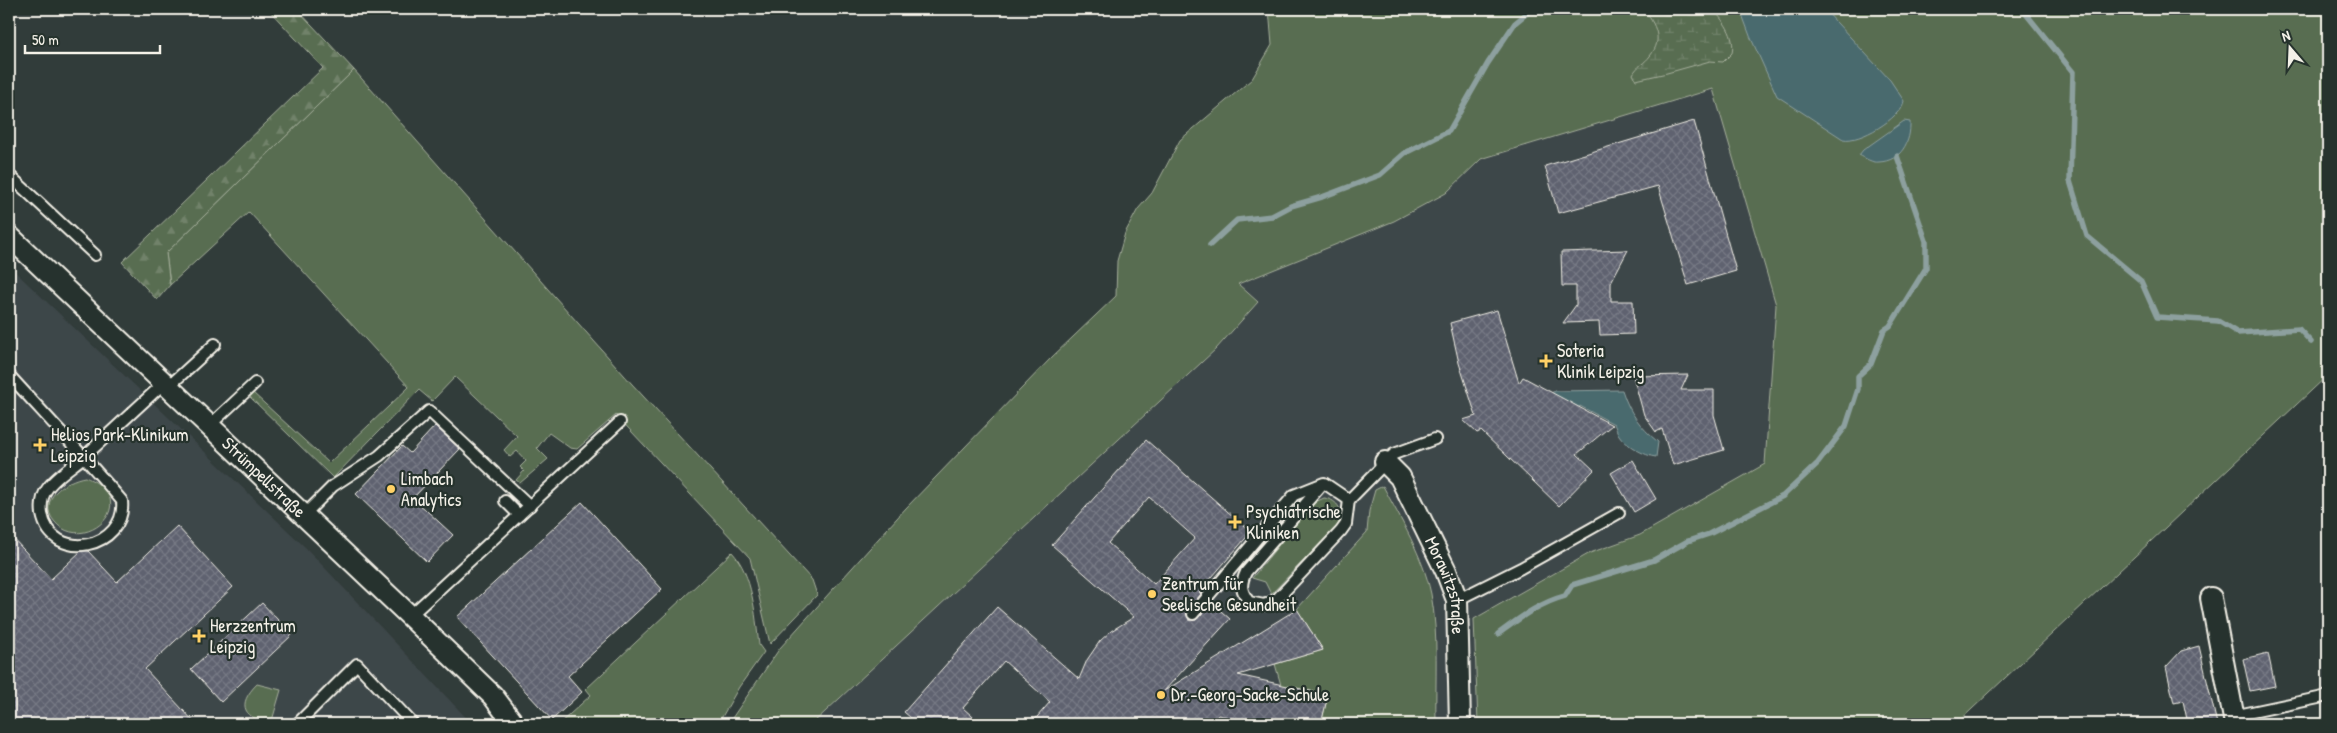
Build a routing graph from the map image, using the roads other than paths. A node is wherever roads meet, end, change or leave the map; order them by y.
1 (9, 175) edge
2 (9, 236) edge
3 (95, 255) dead end
4 (215, 344) dead end
5 (10, 379) edge
6 (255, 383) dead end
7 (166, 385) junction
8 (620, 422) dead end
9 (209, 426) junction
10 (1435, 439) dead end
11 (84, 456) junction
12 (1385, 462) junction
13 (1324, 482) junction
14 (1349, 500) junction
15 (505, 501) dead end
16 (530, 506) junction
17 (1619, 513) dead end
18 (304, 515) junction
19 (519, 515) junction
20 (2211, 598) dead end
21 (1457, 600) junction
22 (1193, 614) dead end
23 (410, 616) junction
24 (2328, 696) edge
25 (2234, 720) edge
26 (297, 724) edge
27 (413, 724) edge
28 (514, 724) edge
29 (1460, 724) edge

1 - 3 lane
2 - 7 street, Strümpellstraße
4 - 7 lane
5 - 11 lane
6 - 9 lane
7 - 9 street, Strümpellstraße
7 - 11 lane
8 - 16 lane
9 - 18 street, Strümpellstraße
10 - 12 lane
11 - 11 lane
12 - 14 lane
12 - 21 street, Morawitzstraße
13 - 14 lane
13 - 14 lane
13 - 22 lane
15 - 19 lane
16 - 18 lane
16 - 19 lane
17 - 21 lane
18 - 23 street, Strümpellstraße
19 - 23 lane
20 - 25 street
21 - 29 street, Morawitzstraße
23 - 28 street, Strümpellstraße
24 - 25 lane
26 - 27 lane

